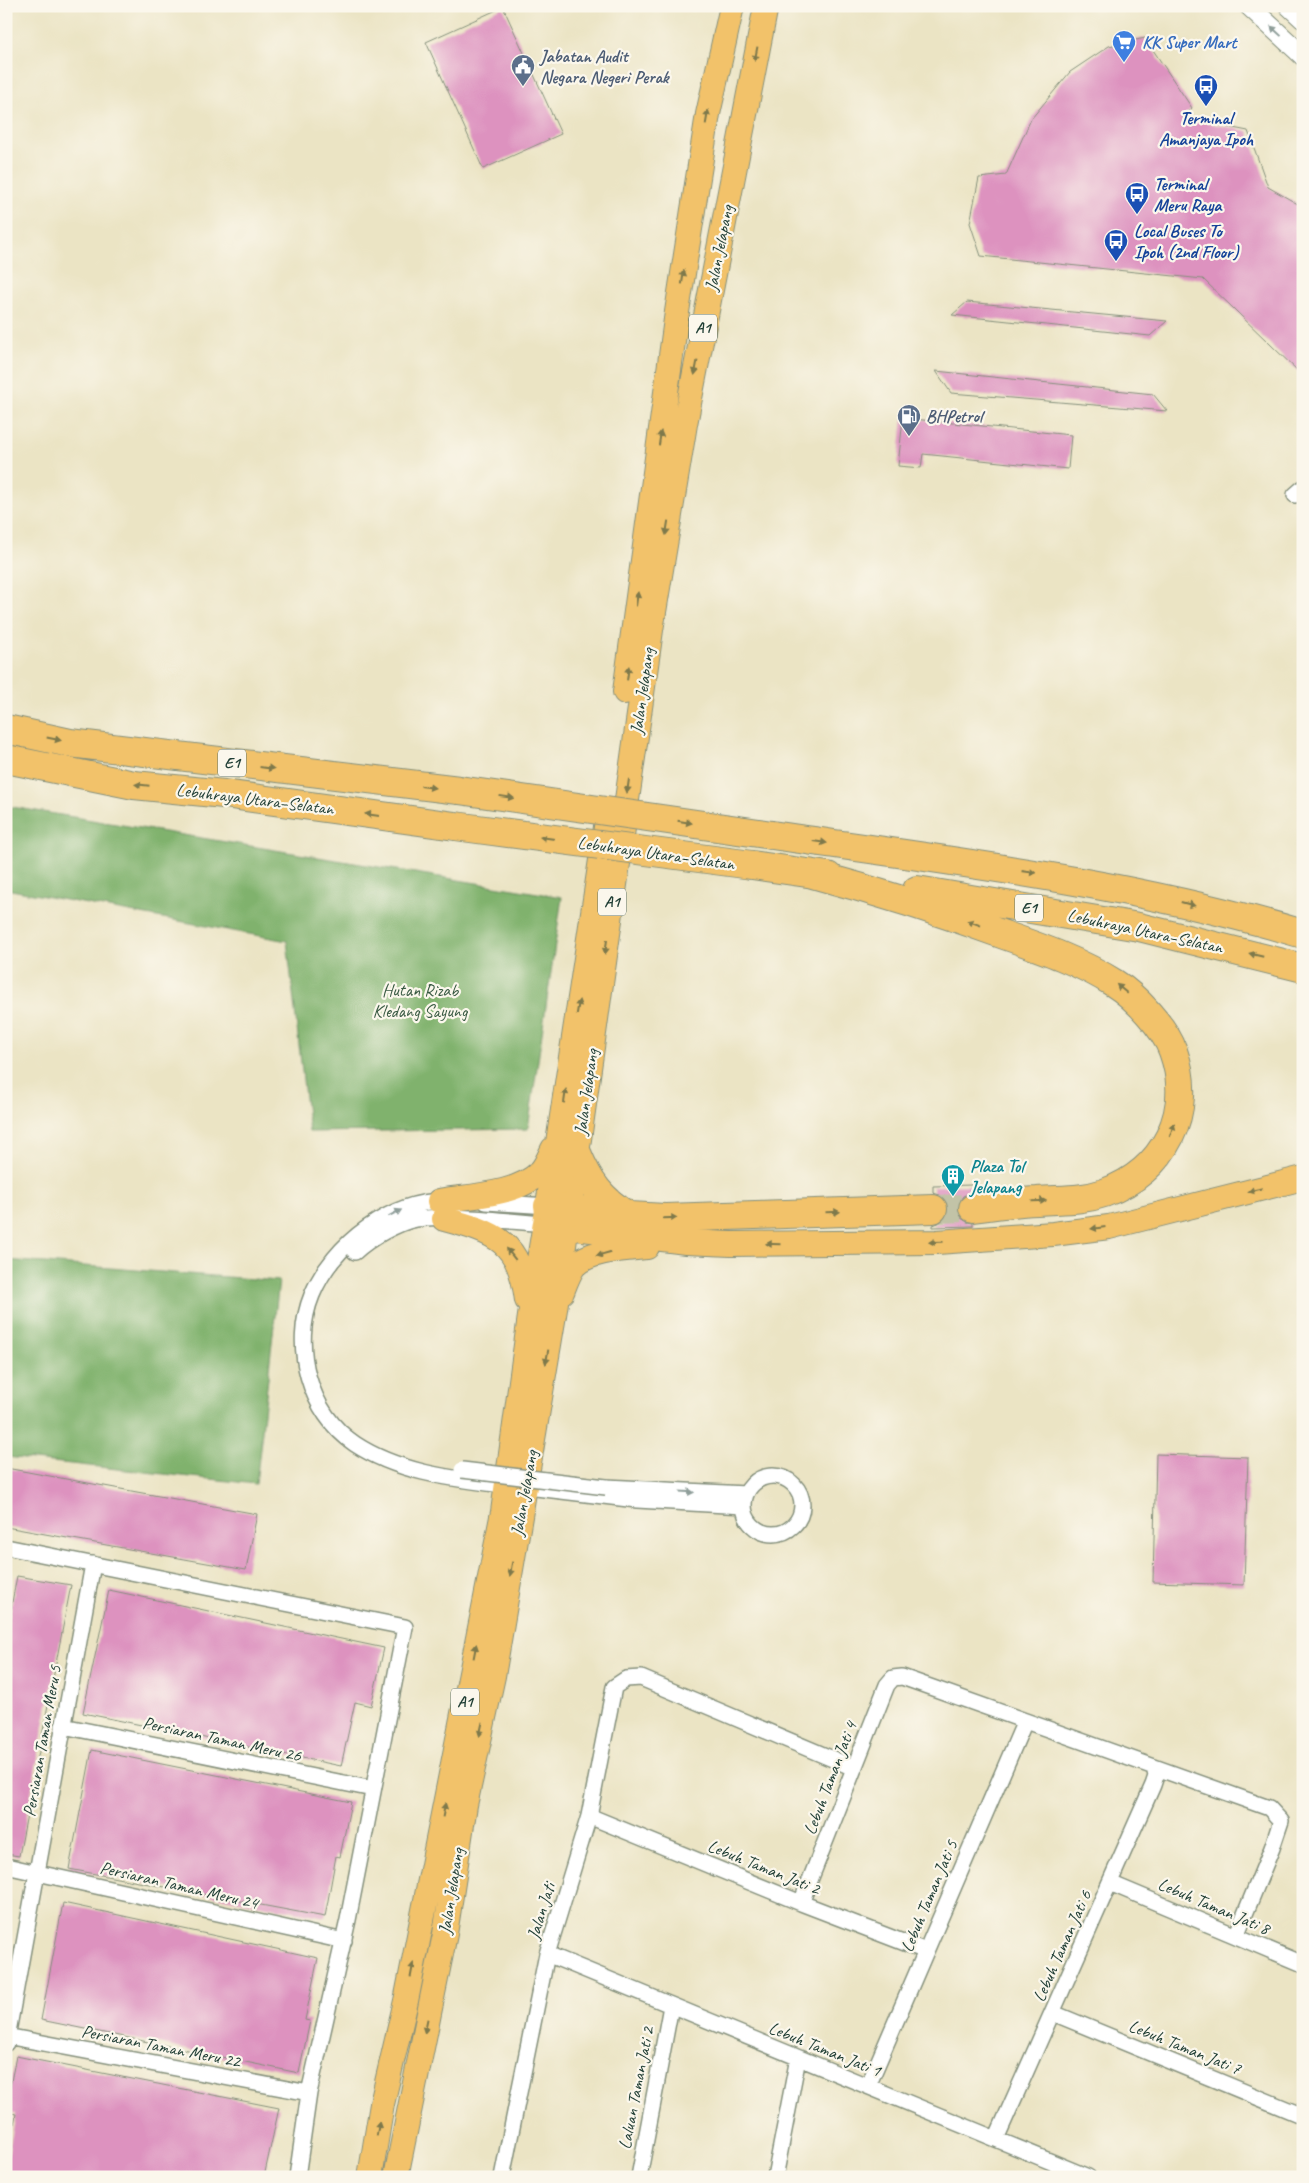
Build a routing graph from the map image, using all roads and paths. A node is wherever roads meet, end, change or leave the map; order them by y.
1 (732, 6) edge
2 (766, 6) edge
3 (1249, 6) edge
4 (1289, 6) edge
5 (1303, 18) edge
6 (1303, 56) edge
7 (6, 729) edge
8 (6, 759) edge
9 (809, 873) junction
10 (1303, 934) edge
11 (1303, 968) edge
12 (568, 1144) junction
13 (1303, 1178) edge
14 (973, 1208) tunnel mouth
15 (933, 1209) tunnel mouth
16 (442, 1210) junction
17 (557, 1216) junction
18 (630, 1216) junction
19 (686, 1242) junction
20 (555, 1309) junction
21 (530, 1316) junction
22 (6, 1547) edge
23 (93, 1564) junction
24 (1025, 1721) junction
25 (64, 1726) junction
26 (1154, 1767) junction
27 (854, 1768) junction
28 (374, 1789) junction
29 (588, 1816) junction
30 (6, 1866) edge
31 (38, 1872) junction
32 (1110, 1883) junction
33 (801, 1902) junction
34 (1236, 1936) junction
35 (344, 1941) junction
36 (926, 1950) junction
37 (547, 1954) junction
38 (1303, 1964) edge
39 (670, 2006) junction
40 (1053, 2013) junction
41 (7, 2038) edge
42 (798, 2058) junction
43 (868, 2086) junction
44 (309, 2093) junction
45 (1303, 2116) edge
46 (996, 2139) junction
47 (297, 2177) edge
48 (370, 2177) edge
49 (396, 2177) edge
50 (502, 2177) edge
51 (639, 2177) edge
52 (775, 2177) edge
53 (1088, 2177) edge

12 -> 1 main road, Jalan Jelapang / A1
2 -> 12 main road, Jalan Jelapang / A1
6 -> 3 street
4 - 5 street
7 -> 10 highway, Lebuhraya Utara–Selatan / E1, bridge
9 -> 8 highway, Lebuhraya Utara–Selatan / E1, bridge
11 -> 9 highway, Lebuhraya Utara–Selatan / E1
14 -> 9 highway
12 - 16 main road
12 - 17 main road, Jalan Jelapang / A1
12 - 18 highway
13 -> 19 main road
18 -> 15 highway
16 -> 16 street, bridge
16 - 17 street
21 -> 16 main road
17 - 18 highway
17 - 19 main road
17 - 20 main road, Jalan Jelapang / A1
17 - 21 main road, Jalan Jelapang / A1
19 -> 20 main road
20 -> 49 main road, Jalan Jelapang / A1
48 -> 21 main road, Jalan Jelapang / A1
22 - 23 street
23 - 25 street, Persiaran Taman Meru 5
23 - 28 street
24 - 26 street
24 - 27 street, Lebuh Taman Jati 4
24 - 36 street, Lebuh Taman Jati 5
25 - 28 street, Persiaran Taman Meru 26
25 - 31 street, Persiaran Taman Meru 5
26 - 32 street, Lebuh Taman Jati 6
26 - 34 street
27 - 29 street, Jalan Jati
27 - 33 street, Lebuh Taman Jati 4
28 - 35 street
29 - 33 street, Lebuh Taman Jati 2
29 - 37 street, Jalan Jati
30 - 31 street, Persiaran Taman Meru 24
31 - 35 street, Persiaran Taman Meru 24
31 - 41 street, Persiaran Taman Meru 5
32 - 34 street, Lebuh Taman Jati 8
32 - 40 street, Lebuh Taman Jati 6
33 - 36 street, Lebuh Taman Jati 2
34 - 38 street, Lebuh Taman Jati 8
35 - 44 street
36 - 43 street, Lebuh Taman Jati 5
37 - 39 street, Lebuh Taman Jati 1
37 - 50 street, Jalan Jati
39 - 42 street, Lebuh Taman Jati 1
39 - 51 street, Laluan Taman Jati 2
40 - 45 street, Lebuh Taman Jati 7
40 - 46 street, Lebuh Taman Jati 6
41 - 44 street, Persiaran Taman Meru 22
42 - 43 street, Lebuh Taman Jati 1
42 - 52 street
43 - 46 street, Lebuh Taman Jati 1
44 - 47 street
46 - 53 street, Lebuh Taman Jati 1

